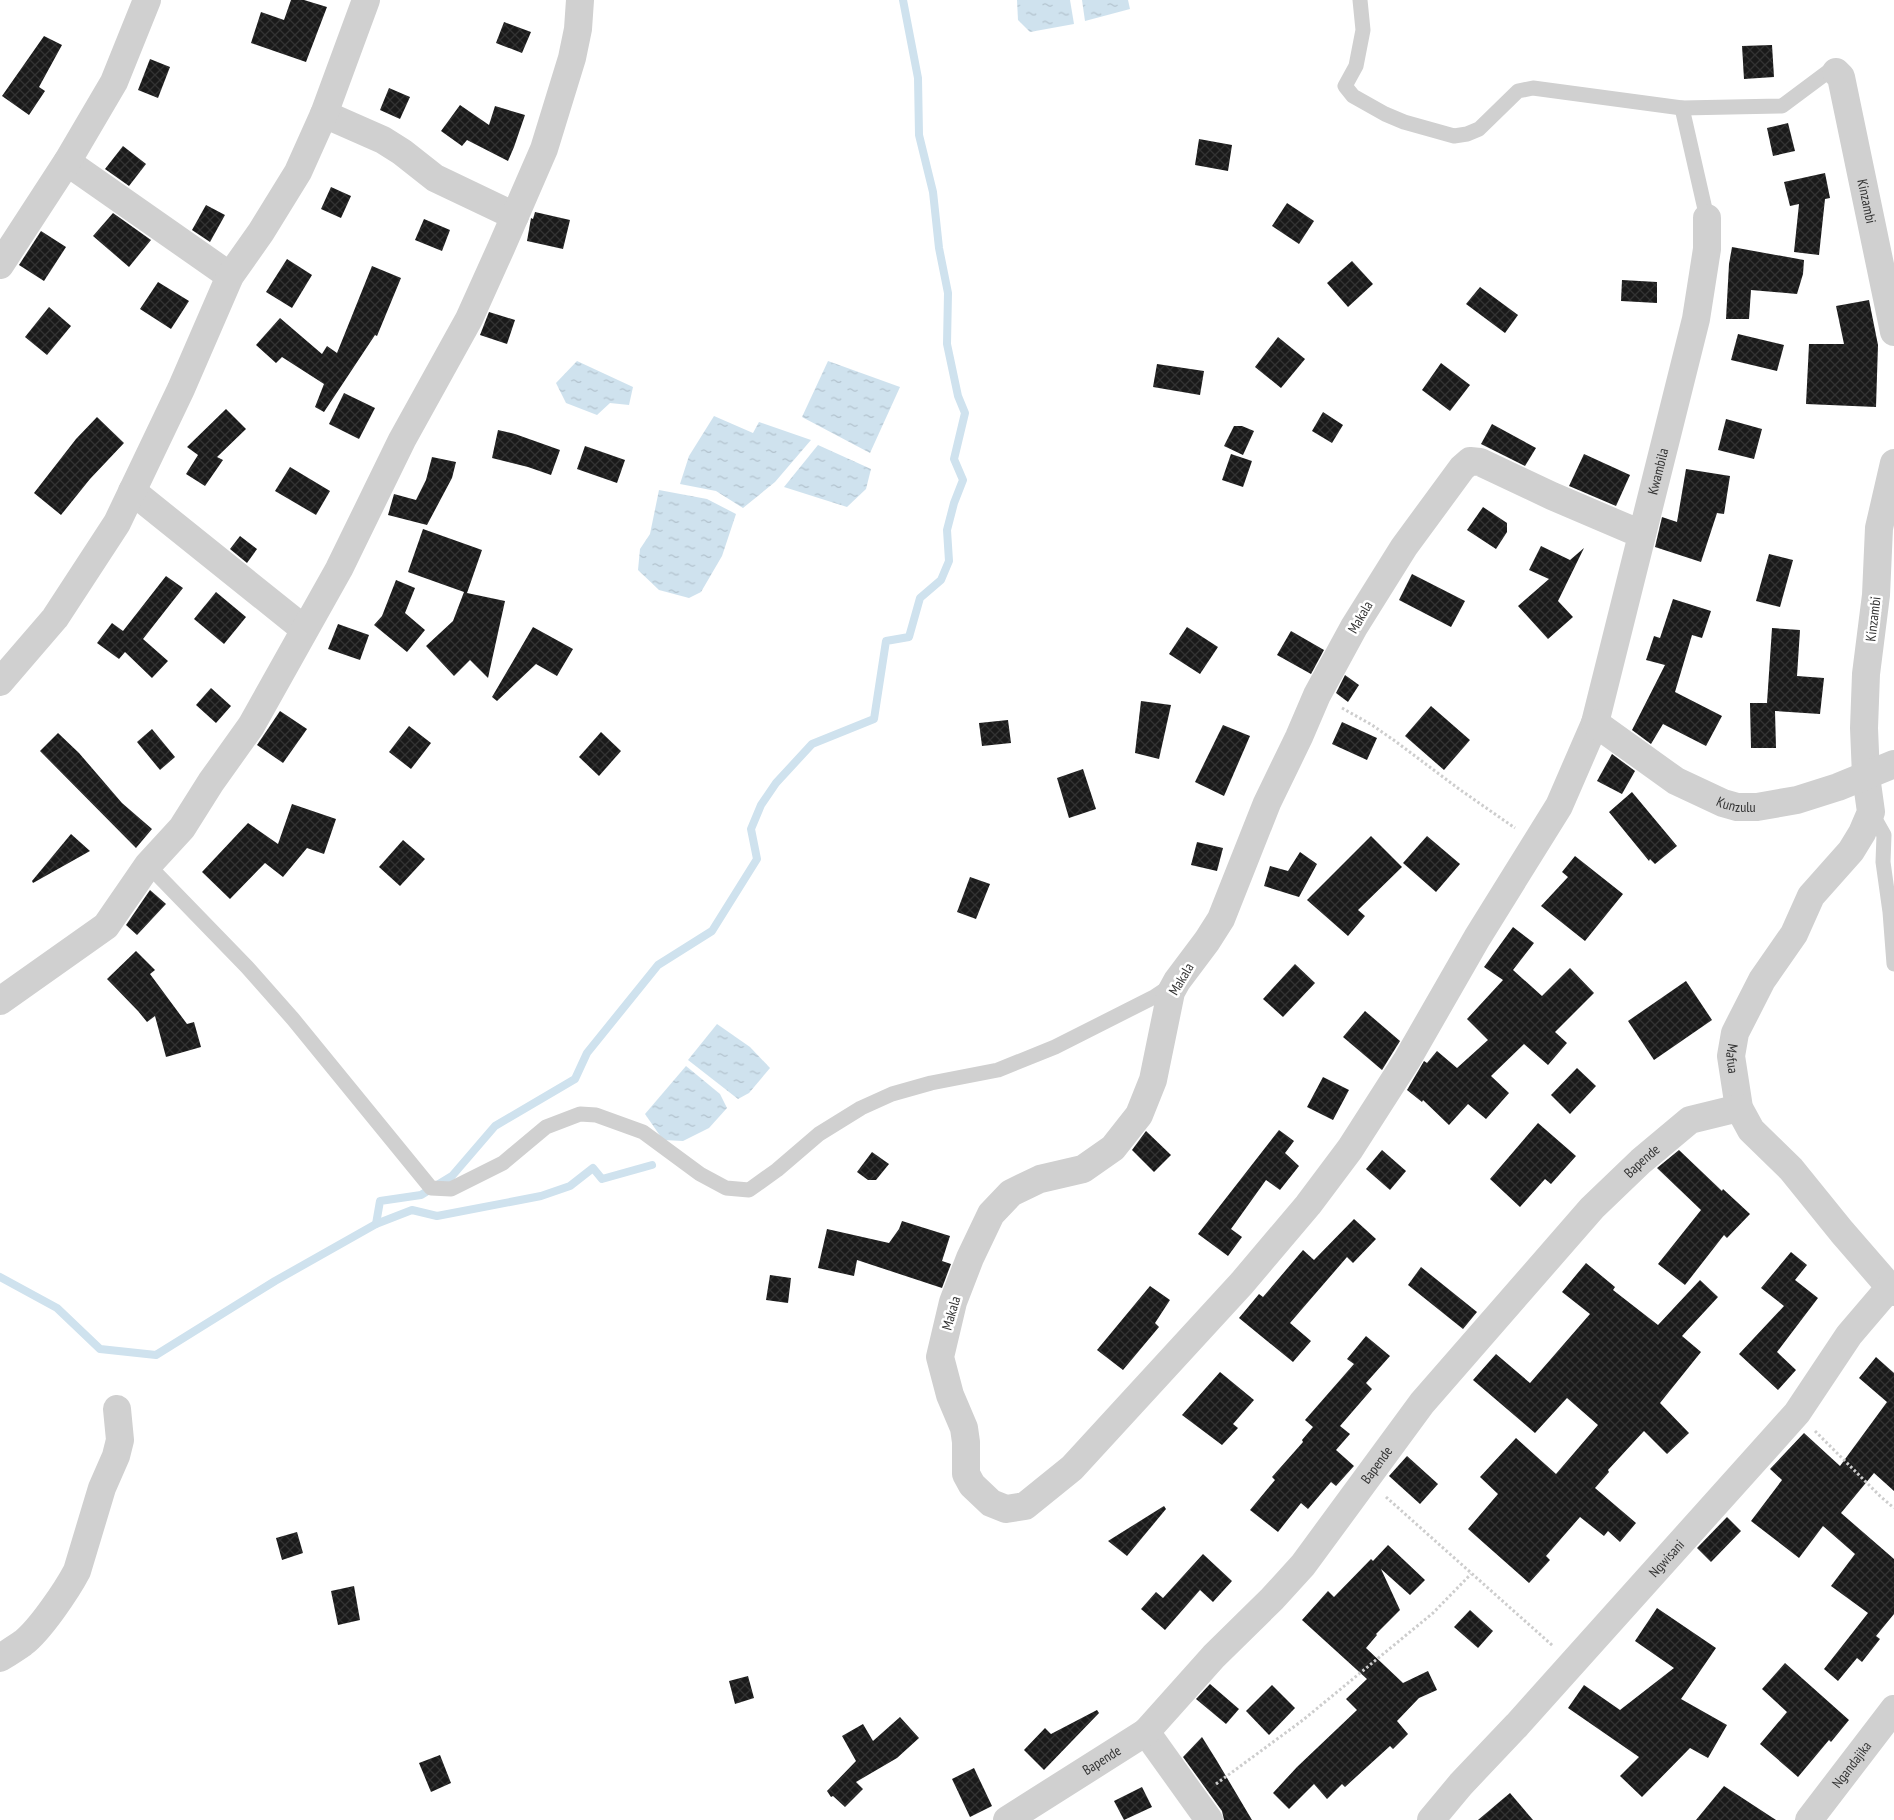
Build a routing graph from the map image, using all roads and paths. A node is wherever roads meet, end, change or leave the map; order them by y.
1 (147, 0) edge
2 (366, 0) edge
3 (580, 0) edge
4 (1360, 0) edge
5 (1836, 72) joint
6 (1682, 108) junction
7 (324, 114) junction
8 (67, 162) junction
9 (515, 216) junction
10 (1707, 218) joint
11 (0, 264) edge
12 (230, 276) junction
13 (1894, 332) edge
14 (1894, 463) edge
15 (132, 491) junction
16 (1641, 534) junction
17 (304, 629) junction
18 (3, 673) edge
19 (1317, 695) junction
20 (1595, 722) junction
21 (1894, 764) edge
22 (1866, 776) junction
23 (1871, 812) junction
24 (1536, 843) junction
25 (148, 865) junction
26 (1894, 964) edge
27 (1177, 981) junction
28 (0, 1001) edge
29 (1738, 1108) junction
30 (1893, 1286) edge
31 (117, 1409) dead end
32 (1797, 1413) junction
33 (1365, 1478) junction
34 (1894, 1508) edge
35 (1471, 1574) junction
36 (0, 1658) edge
37 (1573, 1663) junction
38 (1894, 1709) edge
39 (1146, 1732) junction
40 (1202, 1810) edge
41 (1007, 1820) edge
42 (1431, 1820) edge
43 (1809, 1820) edge

1 - 8 street
2 - 7 street
3 - 9 street
4 - 6 lane
5 - 6 lane
5 - 13 street, Kinzambi
6 - 10 lane
7 - 9 street
7 - 12 street
8 - 11 street
8 - 12 street
9 - 17 street
10 - 16 street, Kwambila
12 - 15 street
14 - 22 street, Kinzambi
15 - 17 street
15 - 18 street
16 - 19 street, Makala
16 - 20 street, Kwambila
17 - 25 street
19 - 24 path
19 - 27 street, Makala
20 - 22 street, Kunzulu
20 - 24 street, Makala
21 - 22 street, Kunzulu
22 - 23 street
23 - 26 lane
23 - 29 street, Mafua
24 - 27 street, Makala
25 - 27 lane
25 - 28 street
29 - 30 street, Mafua
29 - 33 street, Bapende
30 - 32 street, Ngwisani
31 - 36 street
32 - 34 path
32 - 37 street, Ngwisani
33 - 35 path
33 - 39 street, Bapende
35 - 37 path
35 - 40 path
37 - 42 street, Ngwisani
38 - 43 street, Ngandajika
39 - 40 street
39 - 41 street, Bapende

